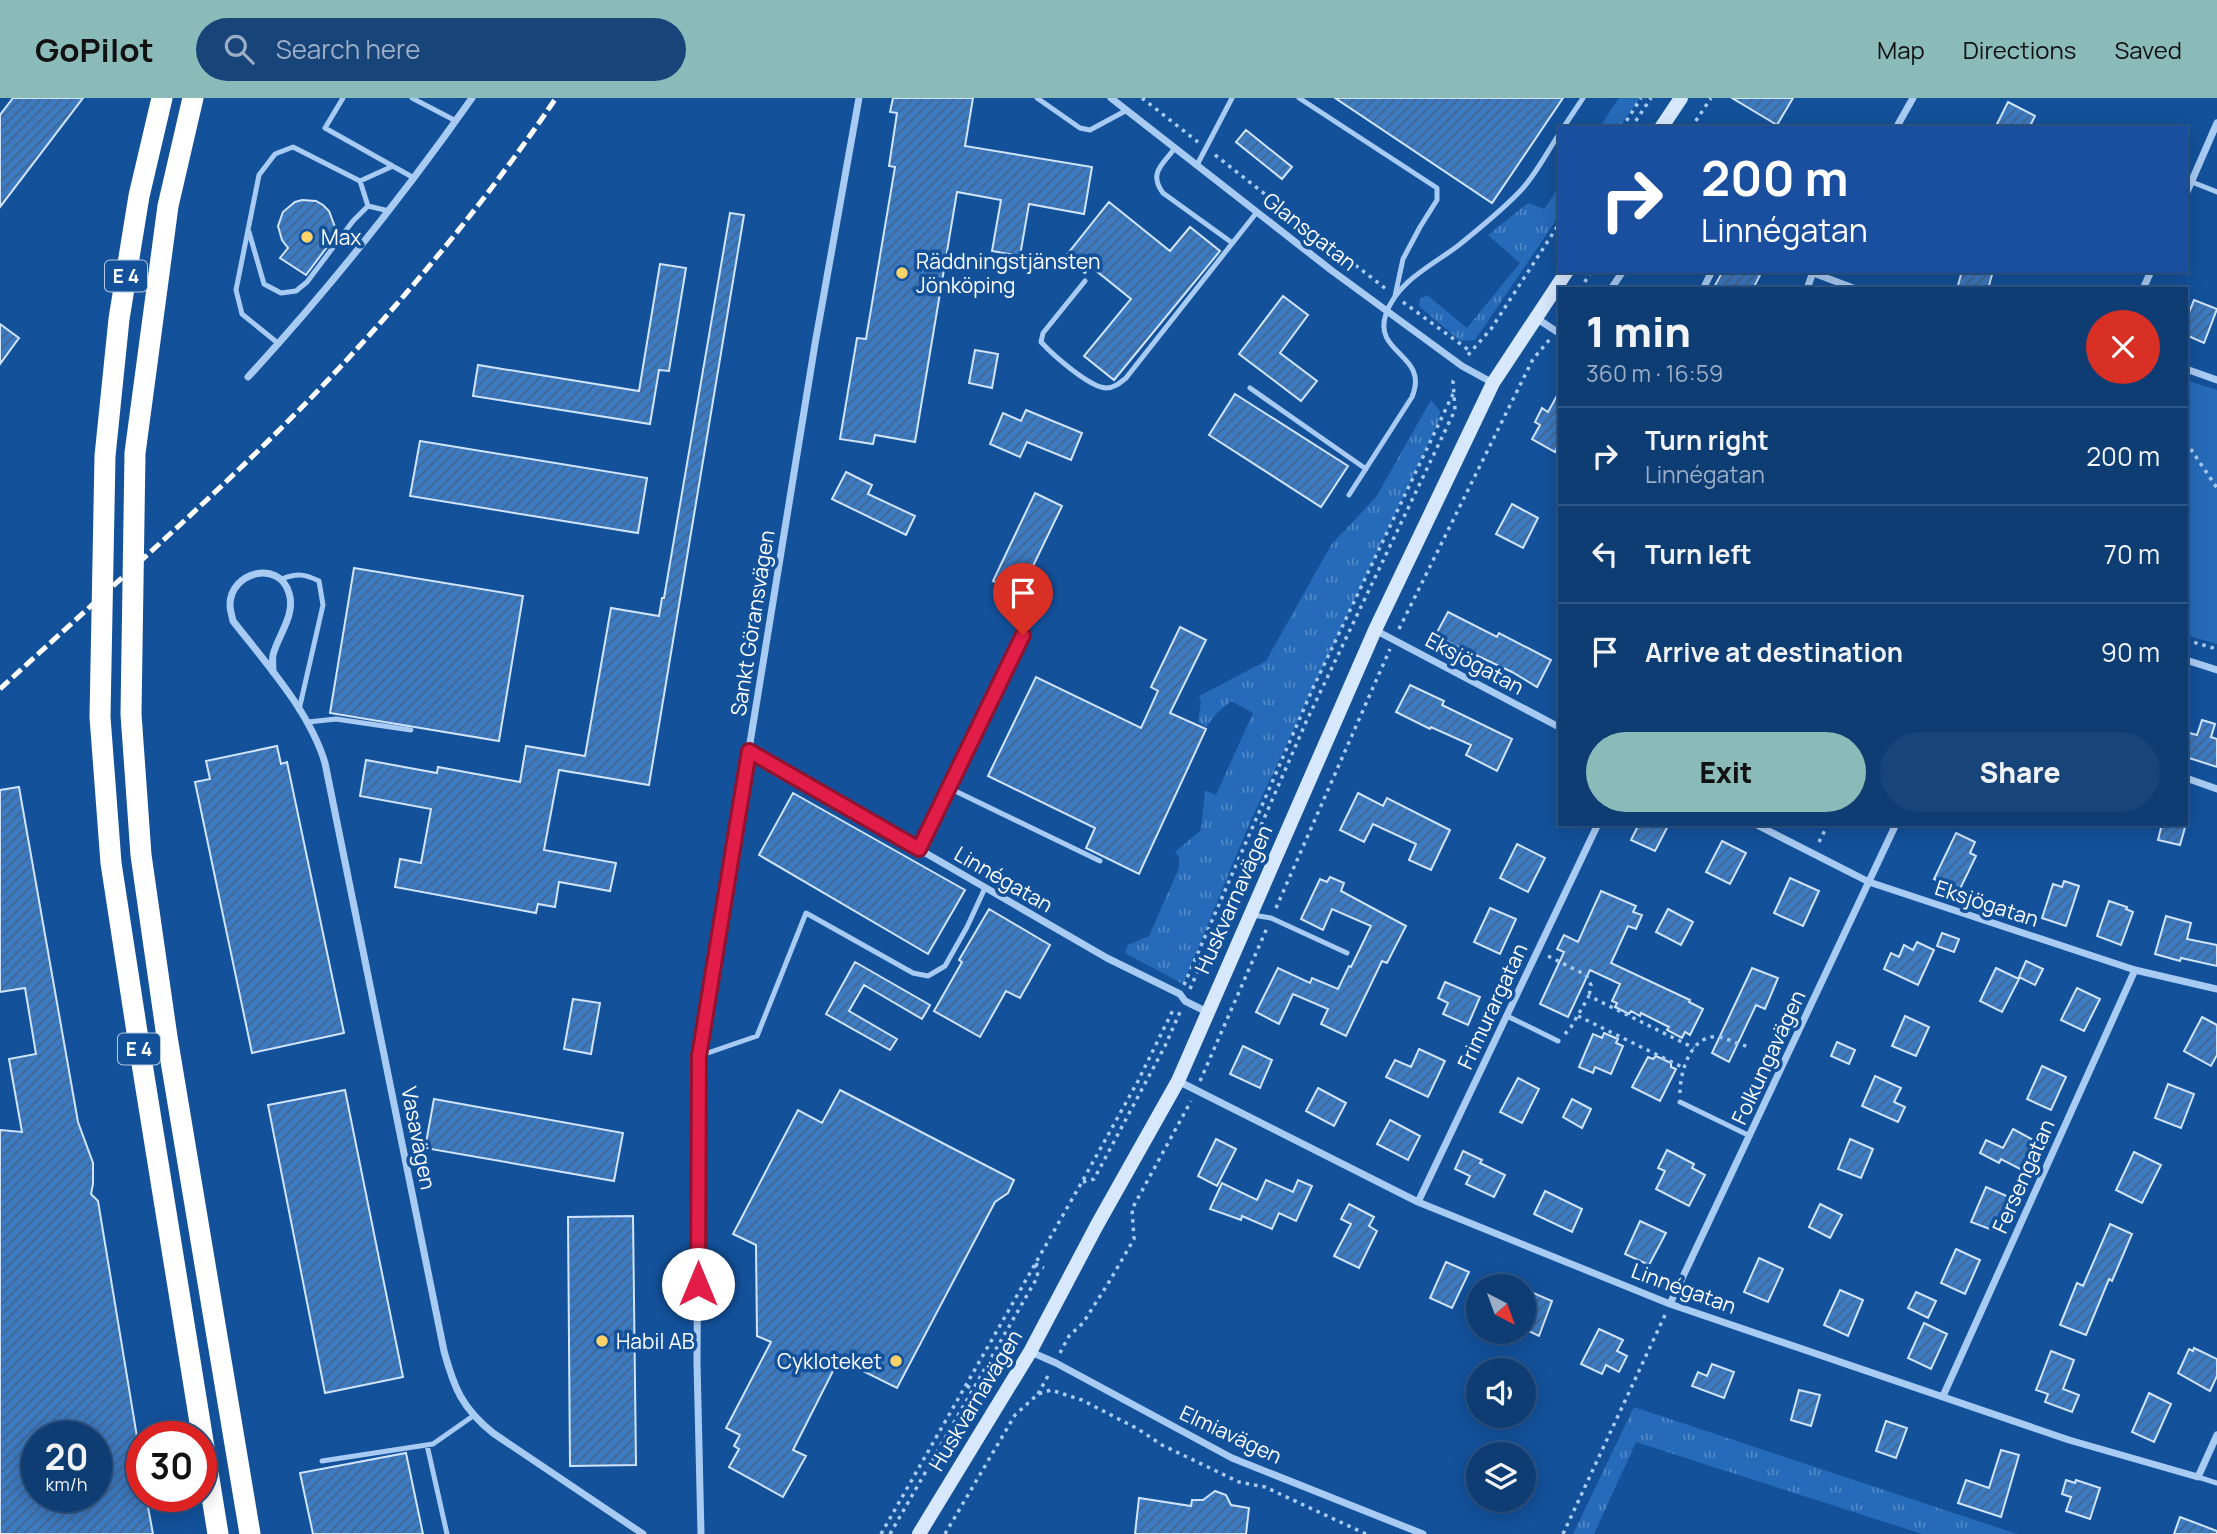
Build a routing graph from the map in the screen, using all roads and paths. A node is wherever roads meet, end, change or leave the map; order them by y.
1 (162, 98) edge
2 (193, 98) edge
3 (343, 98) edge
4 (412, 98) edge
5 (472, 98) edge
6 (859, 98) edge
7 (1037, 98) edge
8 (1111, 98) edge
9 (1142, 98) edge
10 (1232, 98) edge
11 (1298, 98) edge
12 (1583, 98) edge
13 (1641, 98) edge
14 (1651, 98) edge
15 (1681, 98) edge
16 (1711, 98) edge
17 (1913, 98) edge
18 (1127, 110) junction
19 (456, 121) junction
20 (2217, 123) edge
21 (1564, 126) edge
22 (1623, 126) edge
23 (1633, 126) edge
24 (1662, 126) edge
25 (1692, 126) edge
26 (1897, 126) edge
27 (1558, 136) edge
28 (1175, 148) junction
29 (1206, 148) junction
30 (1197, 165) junction
31 (393, 166) junction
32 (414, 178) junction
33 (360, 181) junction
34 (2192, 181) junction
35 (2188, 190) edge
36 (2217, 192) edge
37 (368, 206) junction
38 (388, 211) junction
39 (1257, 212) junction
40 (1558, 226) edge
41 (248, 229) junction
42 (1231, 242) junction
43 (1566, 273) edge
44 (1814, 273) edge
45 (1085, 281) dead end
46 (1851, 287) edge
47 (1395, 296) junction
48 (1387, 311) junction
49 (1535, 318) junction
50 (1558, 332) edge
51 (279, 344) junction
52 (1470, 351) junction
53 (1462, 366) junction
54 (2188, 370) edge
55 (248, 377) dead end
56 (2217, 380) edge
57 (1493, 383) junction
58 (1250, 388) dead end
59 (1453, 394) junction
60 (2188, 445) edge
61 (1366, 469) junction
62 (2217, 488) edge
63 (1349, 495) dead end
64 (282, 579) junction
65 (1375, 630) junction
66 (1023, 635) dead end
67 (1394, 640) junction
68 (2188, 641) edge
69 (2217, 649) edge
70 (2188, 661) edge
71 (2217, 670) edge
72 (273, 672) junction
73 (299, 710) junction
74 (308, 722) junction
75 (1558, 726) edge
76 (411, 730) dead end
77 (749, 751) junction
78 (2188, 780) edge
79 (949, 788) junction
80 (2217, 789) edge
81 (1597, 826) edge
82 (1759, 826) edge
83 (1827, 826) edge
84 (1895, 826) edge
85 (919, 849) junction
86 (1813, 854) junction
87 (1100, 862) dead end
88 (1869, 882) junction
89 (985, 888) junction
90 (1250, 914) junction
91 (1271, 918) junction
92 (1537, 951) junction
93 (1347, 954) dead end
94 (2136, 970) junction
95 (2217, 989) edge
96 (1180, 993) junction
97 (1589, 996) junction
98 (1185, 1001) junction
99 (1207, 1012) junction
100 (1507, 1016) junction
101 (1578, 1016) junction
102 (1558, 1041) joint
103 (1751, 1047) dead end
104 (1694, 1048) junction
105 (699, 1056) junction
106 (1685, 1068) junction
107 (1178, 1081) junction
108 (1197, 1090) junction
109 (1680, 1102) joint
110 (1750, 1136) junction
111 (1083, 1180) junction
112 (1089, 1188) dead end
113 (1418, 1202) junction
114 (1035, 1264) junction
115 (1044, 1268) dead end
116 (1670, 1304) junction
117 (1030, 1352) junction
118 (1056, 1363) junction
119 (1038, 1394) junction
120 (1943, 1396) junction
121 (473, 1416) junction
122 (2217, 1435) edge
123 (427, 1445) junction
124 (322, 1461) dead end
125 (2199, 1477) junction
126 (2217, 1483) edge
127 (640, 1533) edge
128 (218, 1534) edge
129 (250, 1534) edge
130 (447, 1534) edge
131 (701, 1534) edge
132 (881, 1534) edge
133 (890, 1534) edge
134 (919, 1534) edge
135 (945, 1534) edge
136 (1366, 1534) edge
137 (1423, 1534) edge
138 (1563, 1534) edge

1 - 128 highway, E 4
2 - 129 highway, E 4
3 - 31 lane
4 - 19 lane
5 - 19 street
6 - 77 street, Sankt Göransvägen
7 - 18 lane
8 - 18 street, Glansgatan
9 - 29 path
10 - 29 lane
11 - 47 lane
12 - 21 lane
13 - 22 path
14 - 23 path
15 - 24 street
16 - 25 path
17 - 26 street
18 - 28 street, Glansgatan
19 - 32 street
20 - 34 street
27 - 47 lane
28 - 30 street, Glansgatan
28 - 42 lane
29 - 30 lane
29 - 47 path
30 - 39 street, Glansgatan
31 - 32 lane
31 - 33 lane
32 - 38 street
33 - 37 lane
33 - 41 lane
34 - 35 street
34 - 36 lane
37 - 38 lane
37 - 41 lane
38 - 51 street
39 - 42 lane
39 - 48 street, Glansgatan
40 - 52 path
41 - 51 lane
42 - 45 lane
43 - 49 street, Huskvarnavägen
44 - 46 street
47 - 48 lane
47 - 52 path
48 - 53 street, Glansgatan
48 - 61 lane
49 - 50 street
49 - 57 street, Huskvarnavägen
50 - 67 path
51 - 55 street
52 - 53 path
53 - 57 street, Glansgatan
53 - 59 path
54 - 56 street
57 - 65 street, Huskvarnavägen
58 - 61 lane
59 - 96 path
59 - 98 path
60 - 62 path
61 - 63 lane
64 - 72 street
64 - 72 street, Vasavägen
64 - 73 lane
65 - 67 street, Eksjögatan
65 - 90 street, Huskvarnavägen
66 - 79 lane
67 - 75 street, Eksjögatan
67 - 91 path
68 - 69 path
70 - 71 street
72 - 73 street, Vasavägen
73 - 74 street, Vasavägen
74 - 76 lane
74 - 121 street, Vasavägen
77 - 85 street, Linnégatan
77 - 105 street, Sankt Göransvägen
78 - 80 street
79 - 85 lane
79 - 87 lane
81 - 92 street, Frimurargatan
82 - 86 street, Eksjögatan
83 - 86 path
84 - 88 street, Folkungavägen
85 - 89 street, Linnégatan
86 - 88 street, Eksjögatan
88 - 94 street, Eksjögatan
88 - 110 street, Folkungavägen
89 - 96 street, Linnégatan
89 - 105 lane
90 - 91 lane
90 - 99 street, Huskvarnavägen
91 - 93 lane
91 - 108 path
92 - 97 path
92 - 100 street, Frimurargatan
94 - 95 street, Eksjögatan
94 - 120 street, Fersengatan
96 - 98 street
96 - 111 path
97 - 101 path
97 - 104 path
98 - 99 street
98 - 111 path
99 - 107 street, Huskvarnavägen
100 - 102 lane
100 - 113 street, Frimurargatan
101 - 102 path
101 - 106 path
103 - 104 path
104 - 106 path
105 - 131 street, Sankt Göransvägen
106 - 109 path
107 - 108 street, Linnégatan
107 - 117 street, Huskvarnavägen
108 - 113 street, Linnégatan
108 - 118 path
109 - 110 lane
110 - 116 street, Folkungavägen
111 - 112 path
111 - 114 path
113 - 116 street, Linnégatan
114 - 115 path
114 - 132 path
114 - 133 path
116 - 120 street, Linnégatan
116 - 138 path
117 - 118 street, Elmiavägen
117 - 134 street, Huskvarnavägen
118 - 119 path
118 - 137 street, Elmiavägen
119 - 135 path
119 - 136 path
120 - 125 street, Linnégatan
121 - 123 lane
121 - 127 street, Vasavägen
122 - 125 street
123 - 124 lane
123 - 130 lane
125 - 126 lane

